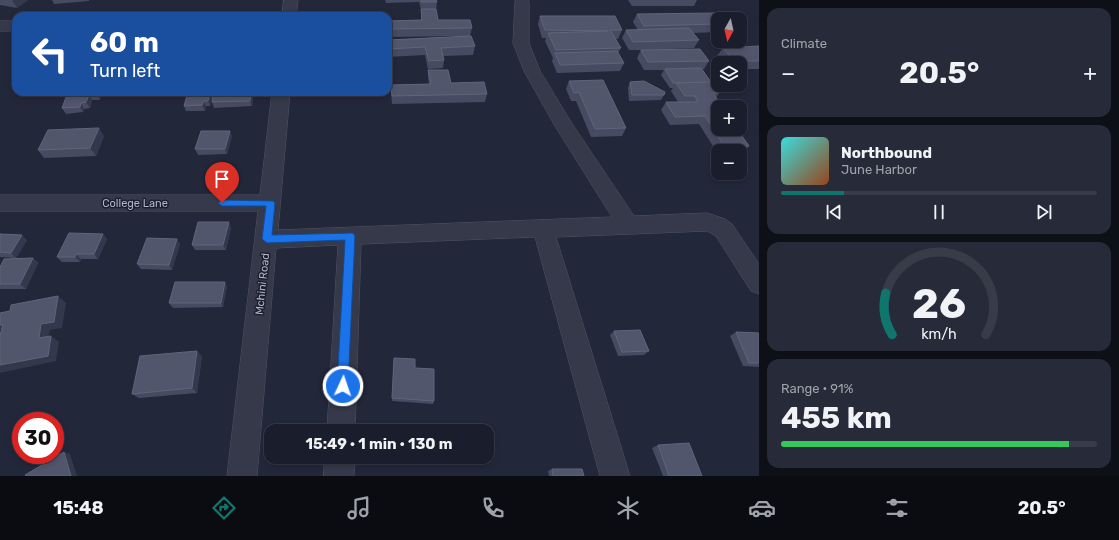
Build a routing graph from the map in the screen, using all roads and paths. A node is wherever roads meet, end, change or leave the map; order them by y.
1 (291, 0) edge
2 (522, 2) dead end
3 (290, 12) edge
4 (0, 26) edge
5 (12, 26) edge
6 (282, 96) edge
7 (0, 203) edge
8 (270, 203) junction
9 (628, 225) junction
10 (544, 228) junction
11 (350, 236) junction
12 (267, 239) junction
13 (759, 284) edge
14 (340, 424) edge
15 (340, 464) edge
16 (242, 476) edge
17 (339, 476) edge
18 (615, 476) edge

1 - 3 street
2 - 9 street
4 - 5 street
6 - 8 street, Mchini Road
7 - 8 street, College Lane
8 - 12 street, Mchini Road
9 - 10 street
9 - 13 street
10 - 11 street
10 - 18 street
11 - 12 street
11 - 14 street
12 - 16 street, Mchini Road
15 - 17 street

